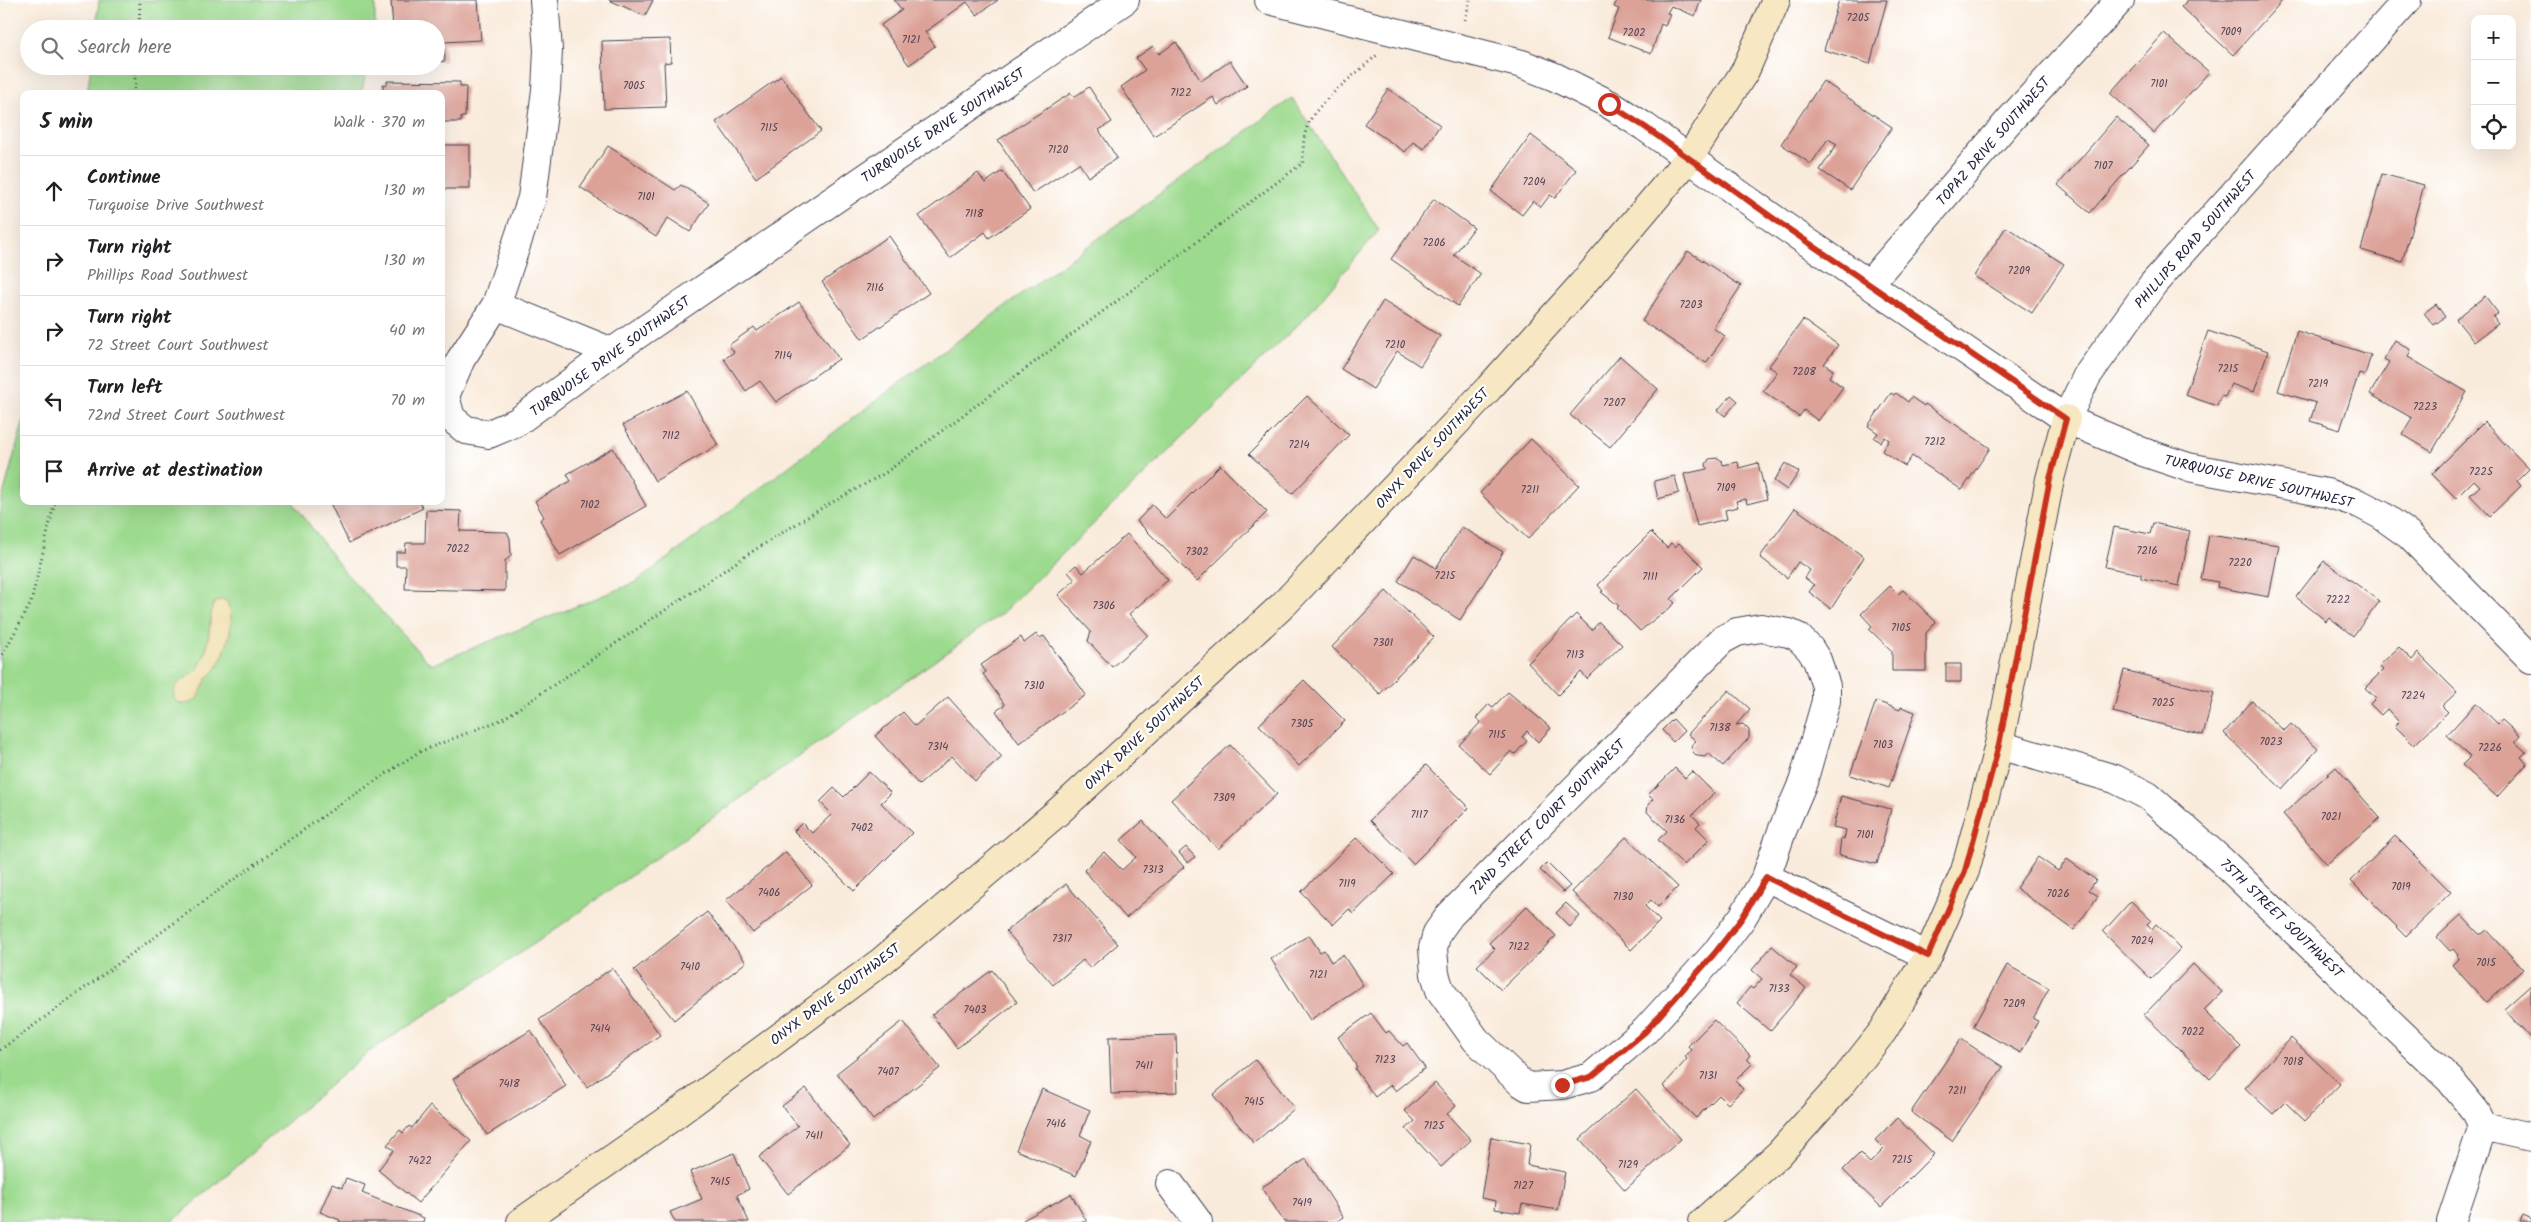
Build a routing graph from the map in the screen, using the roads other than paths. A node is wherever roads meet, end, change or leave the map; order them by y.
1 (544, 0) edge
2 (1126, 0) edge
3 (1269, 0) edge
4 (1776, 0) edge
5 (2120, 0) edge
6 (2407, 0) edge
7 (1689, 158) junction
8 (1869, 284) junction
9 (496, 305) junction
10 (612, 352) junction
11 (2066, 419) junction
12 (2531, 660) edge
13 (1999, 745) junction
14 (1766, 877) junction
15 (1928, 956) junction
16 (2483, 1126) junction
17 (2531, 1137) edge
18 (1170, 1184) dead end
19 (521, 1222) edge
20 (1198, 1222) edge
21 (1703, 1222) edge
22 (2451, 1222) edge

1 - 9 street, TURQUOISE DRIVE SOUTHWEST
2 - 10 street, TURQUOISE DRIVE SOUTHWEST
3 - 7 street, TURQUOISE DRIVE SOUTHWEST
4 - 7 street, ONYX DRIVE SOUTHWEST
5 - 8 street, TOPAZ DRIVE SOUTHWEST
6 - 11 street, PHILLIPS ROAD SOUTHWEST
7 - 8 street, TURQUOISE DRIVE SOUTHWEST
7 - 19 street, ONYX DRIVE SOUTHWEST
8 - 11 street, TURQUOISE DRIVE SOUTHWEST
9 - 10 street
9 - 10 street, TURQUOISE DRIVE SOUTHWEST
11 - 12 street, TURQUOISE DRIVE SOUTHWEST
11 - 13 street, PHILLIPS ROAD SOUTHWEST
13 - 15 street, PHILLIPS ROAD SOUTHWEST
13 - 16 street, 75TH STREET SOUTHWEST
14 - 14 street, 72ND STREET COURT SOUTHWEST
14 - 15 street
15 - 21 street, PHILLIPS ROAD SOUTHWEST
16 - 17 street
16 - 22 street
18 - 20 street

